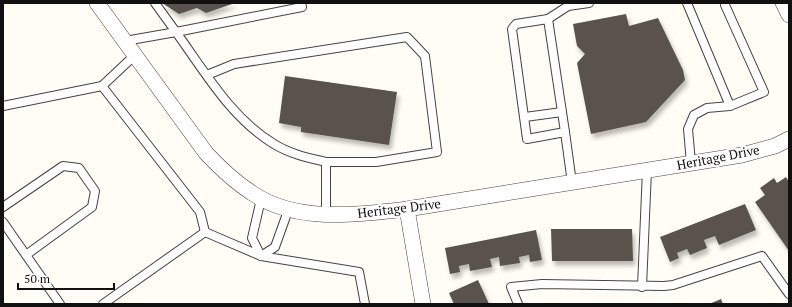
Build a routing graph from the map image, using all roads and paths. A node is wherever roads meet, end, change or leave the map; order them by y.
1 (97, 3) edge
2 (155, 3) edge
3 (301, 3) edge
4 (589, 3) edge
5 (688, 3) edge
6 (726, 3) edge
7 (783, 3) edge
8 (789, 15) edge
9 (548, 19) junction
10 (176, 32) junction
11 (125, 41) junction
12 (135, 55) junction
13 (207, 75) junction
14 (102, 86) junction
15 (3, 106) edge
16 (730, 106) junction
17 (562, 112) junction
18 (525, 117) junction
19 (565, 132) junction
20 (789, 139) edge
21 (326, 162) junction
22 (691, 163) junction
23 (647, 170) junction
24 (572, 183) junction
25 (262, 199) junction
26 (3, 207) edge
27 (288, 208) junction
28 (407, 209) junction
29 (326, 214) junction
30 (3, 222) edge
31 (205, 232) junction
32 (26, 255) junction
33 (261, 256) junction
34 (642, 287) junction
35 (789, 294) edge
36 (60, 304) edge
37 (103, 304) edge
38 (365, 304) edge
39 (423, 304) edge
40 (518, 304) edge

1 - 11 street, Heritage Drive
2 - 10 lane
3 - 10 lane
4 - 9 lane
5 - 16 lane
6 - 16 lane
7 - 8 street
9 - 17 lane
9 - 18 lane
10 - 11 lane
10 - 13 lane
11 - 12 street, Heritage Drive
12 - 14 lane
12 - 25 street, Heritage Drive
13 - 21 lane
13 - 21 lane
14 - 15 lane
14 - 31 lane
16 - 22 lane
17 - 18 lane
17 - 19 lane
18 - 19 lane
19 - 24 lane
20 - 22 street, Heritage Drive
21 - 29 lane
22 - 23 street, Heritage Drive
23 - 24 street, Heritage Drive
23 - 34 lane
24 - 28 street, Heritage Drive
25 - 27 street, Heritage Drive
25 - 33 lane
26 - 32 lane
27 - 29 street, Heritage Drive
27 - 33 lane
28 - 29 street, Heritage Drive
28 - 39 street
30 - 32 lane
31 - 33 lane
31 - 37 lane
32 - 36 lane
33 - 38 lane
34 - 35 lane
34 - 40 lane

